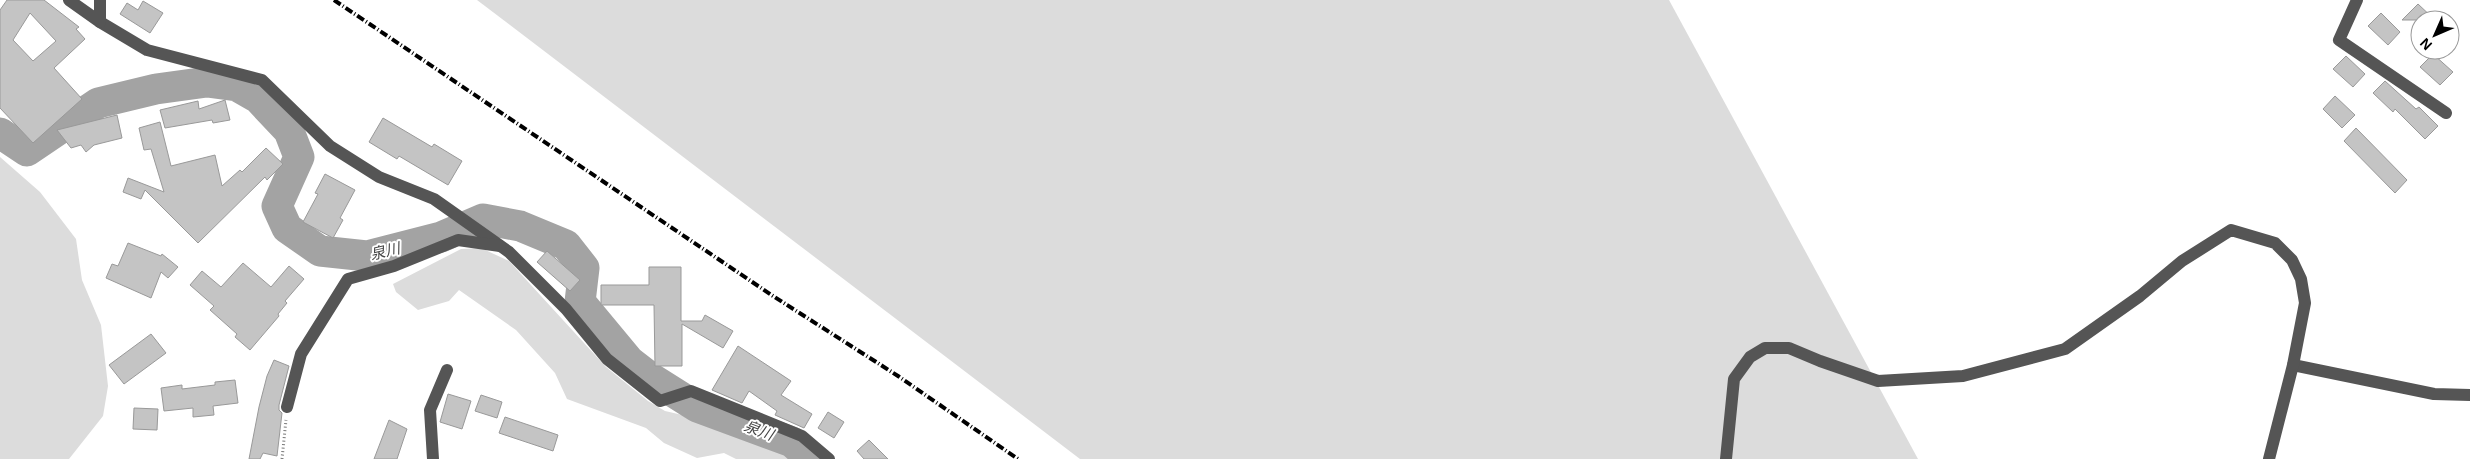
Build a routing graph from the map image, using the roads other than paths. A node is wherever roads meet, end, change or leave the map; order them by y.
1 (69, 0) edge
2 (100, 0) edge
3 (2358, 0) edge
4 (100, 22) junction
5 (2446, 113) dead end
6 (501, 246) junction
7 (2293, 365) junction
8 (447, 370) dead end
9 (2470, 395) edge
10 (287, 407) road end
11 (434, 459) edge
12 (828, 459) edge
13 (1726, 459) edge
14 (2269, 459) edge

1 - 4 street
2 - 4 street
3 - 5 street
4 - 6 street
6 - 10 street
6 - 12 street
7 - 9 street
7 - 13 street
7 - 14 street
8 - 11 street

